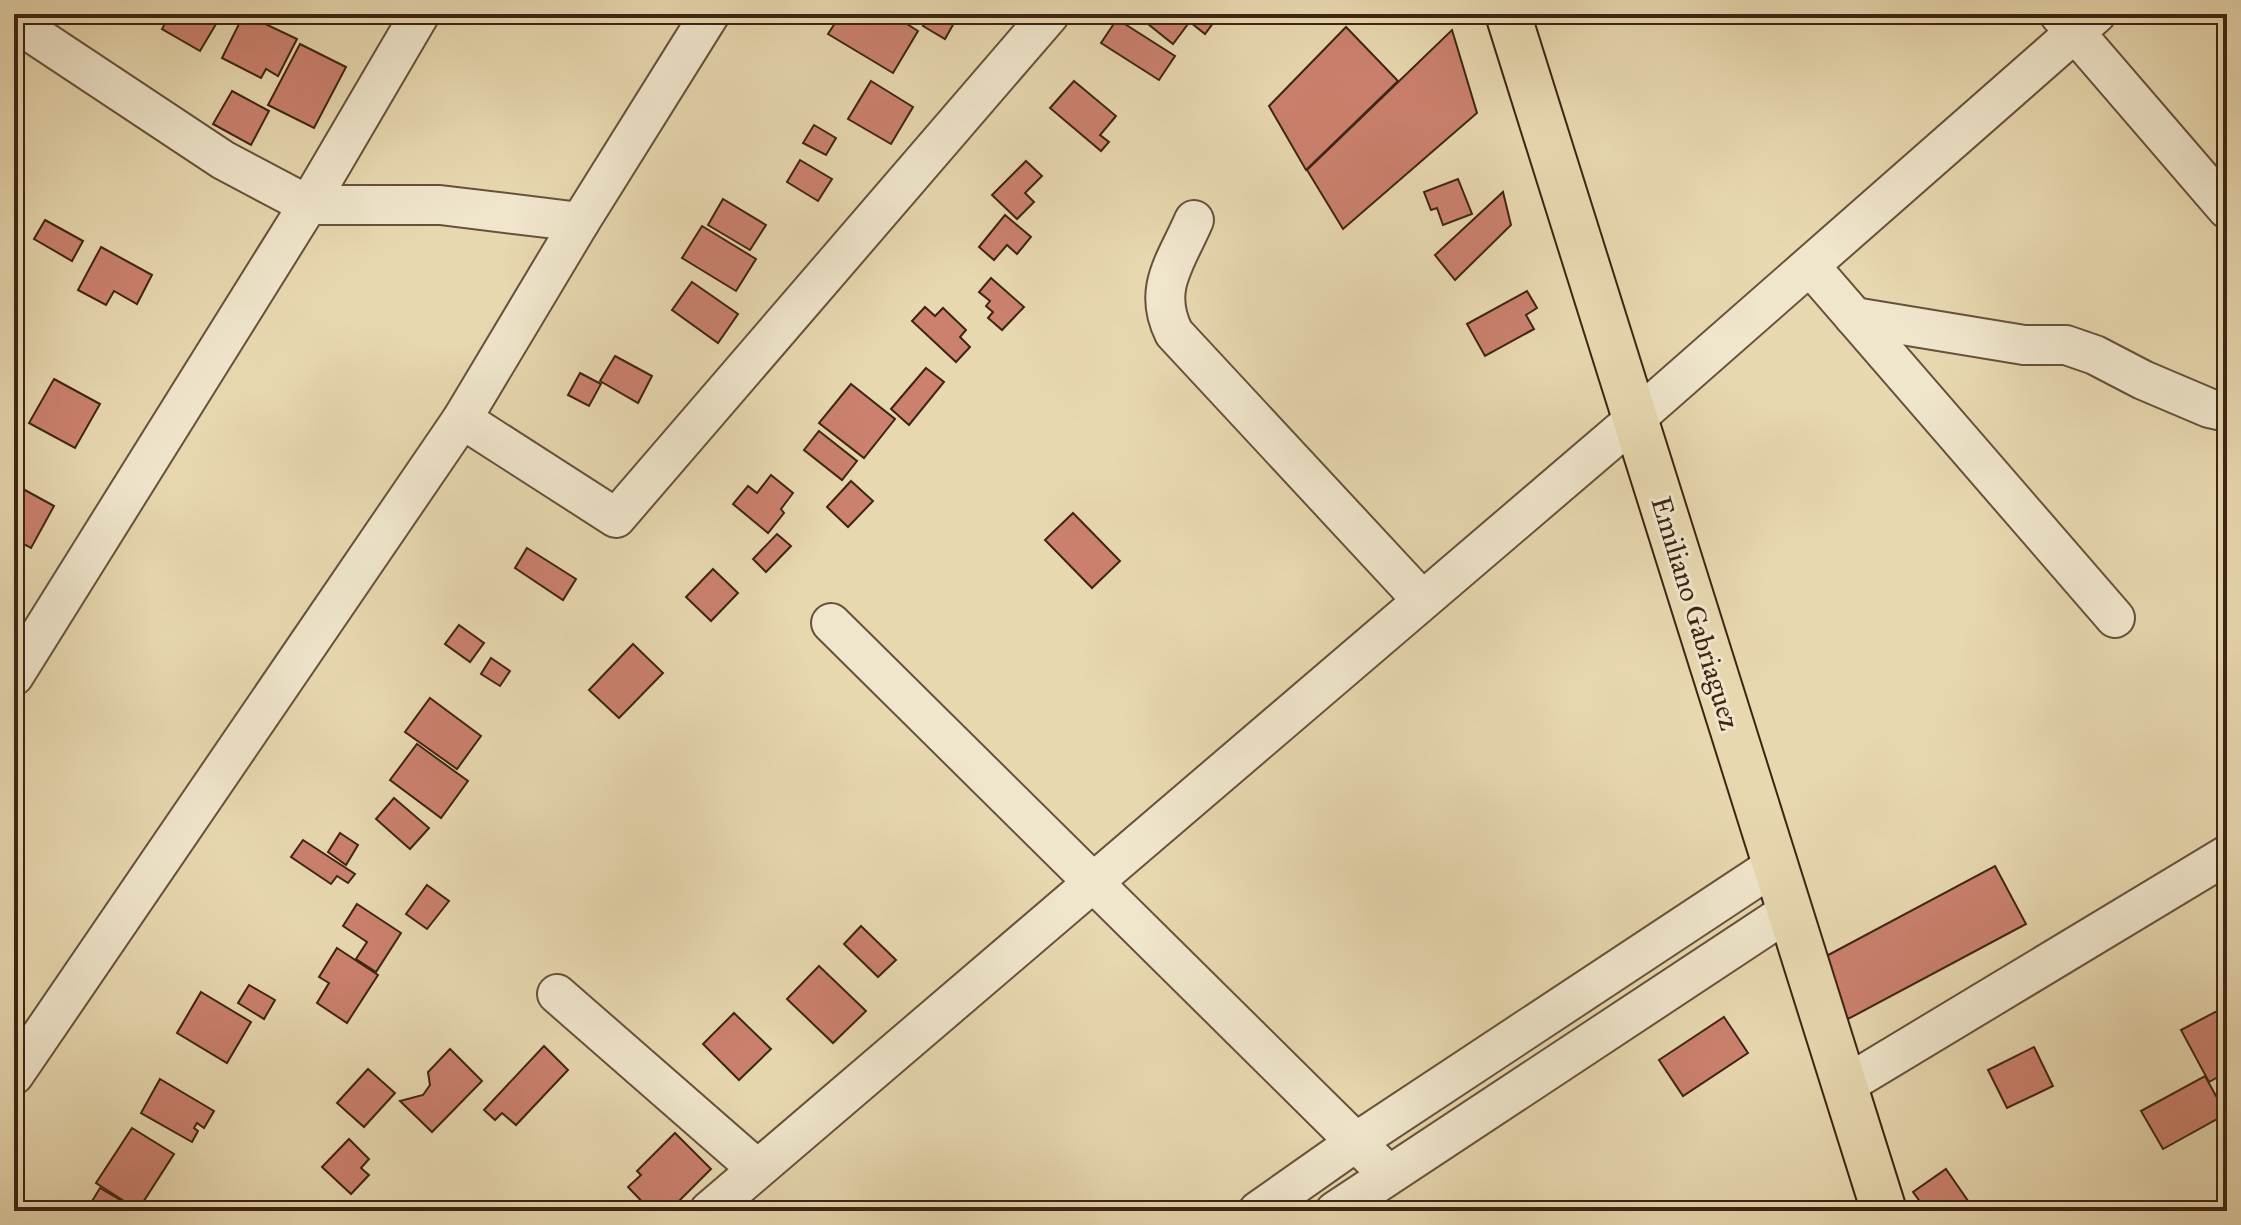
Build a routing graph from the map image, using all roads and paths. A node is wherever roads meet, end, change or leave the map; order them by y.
1 (20, 14) edge
2 (420, 14) edge
3 (710, 14) edge
4 (1050, 14) edge
5 (1508, 14) edge
6 (2077, 20) edge
7 (308, 205) junction
8 (2227, 209) edge
9 (1194, 220) dead end
10 (580, 222) junction
11 (1810, 266) junction
12 (1854, 317) junction
13 (2227, 412) edge
14 (462, 419) junction
15 (1635, 419) junction
16 (1422, 600) junction
17 (2115, 618) dead end
18 (831, 623) dead end
19 (14, 676) edge
20 (2227, 855) edge
21 (1775, 865) junction
22 (1093, 881) junction
23 (1789, 911) junction
24 (557, 994) dead end
25 (14, 1075) edge
26 (1844, 1086) junction
27 (1356, 1142) junction
28 (756, 1168) junction
29 (1379, 1191) edge
30 (709, 1211) edge
31 (1258, 1211) edge
32 (1335, 1211) edge
33 (1884, 1211) edge

1 - 7 street
2 - 7 street
3 - 10 street
4 - 14 street
5 - 15 main road, Emiliano Gabriaguez
6 - 8 street
6 - 11 street
7 - 10 street
7 - 19 street
9 - 16 street
10 - 14 street
11 - 12 street
11 - 15 street
12 - 13 street
12 - 17 street
14 - 25 street
15 - 16 street
15 - 21 main road, Emiliano Gabriaguez
16 - 22 street
18 - 22 street
20 - 26 street
21 - 23 main road, Emiliano Gabriaguez
21 - 27 street
22 - 27 street
22 - 28 street
23 - 26 main road, Emiliano Gabriaguez
23 - 29 street
24 - 28 street
26 - 33 main road, Emiliano Gabriaguez
27 - 29 street
27 - 31 street
28 - 30 street
29 - 32 street

